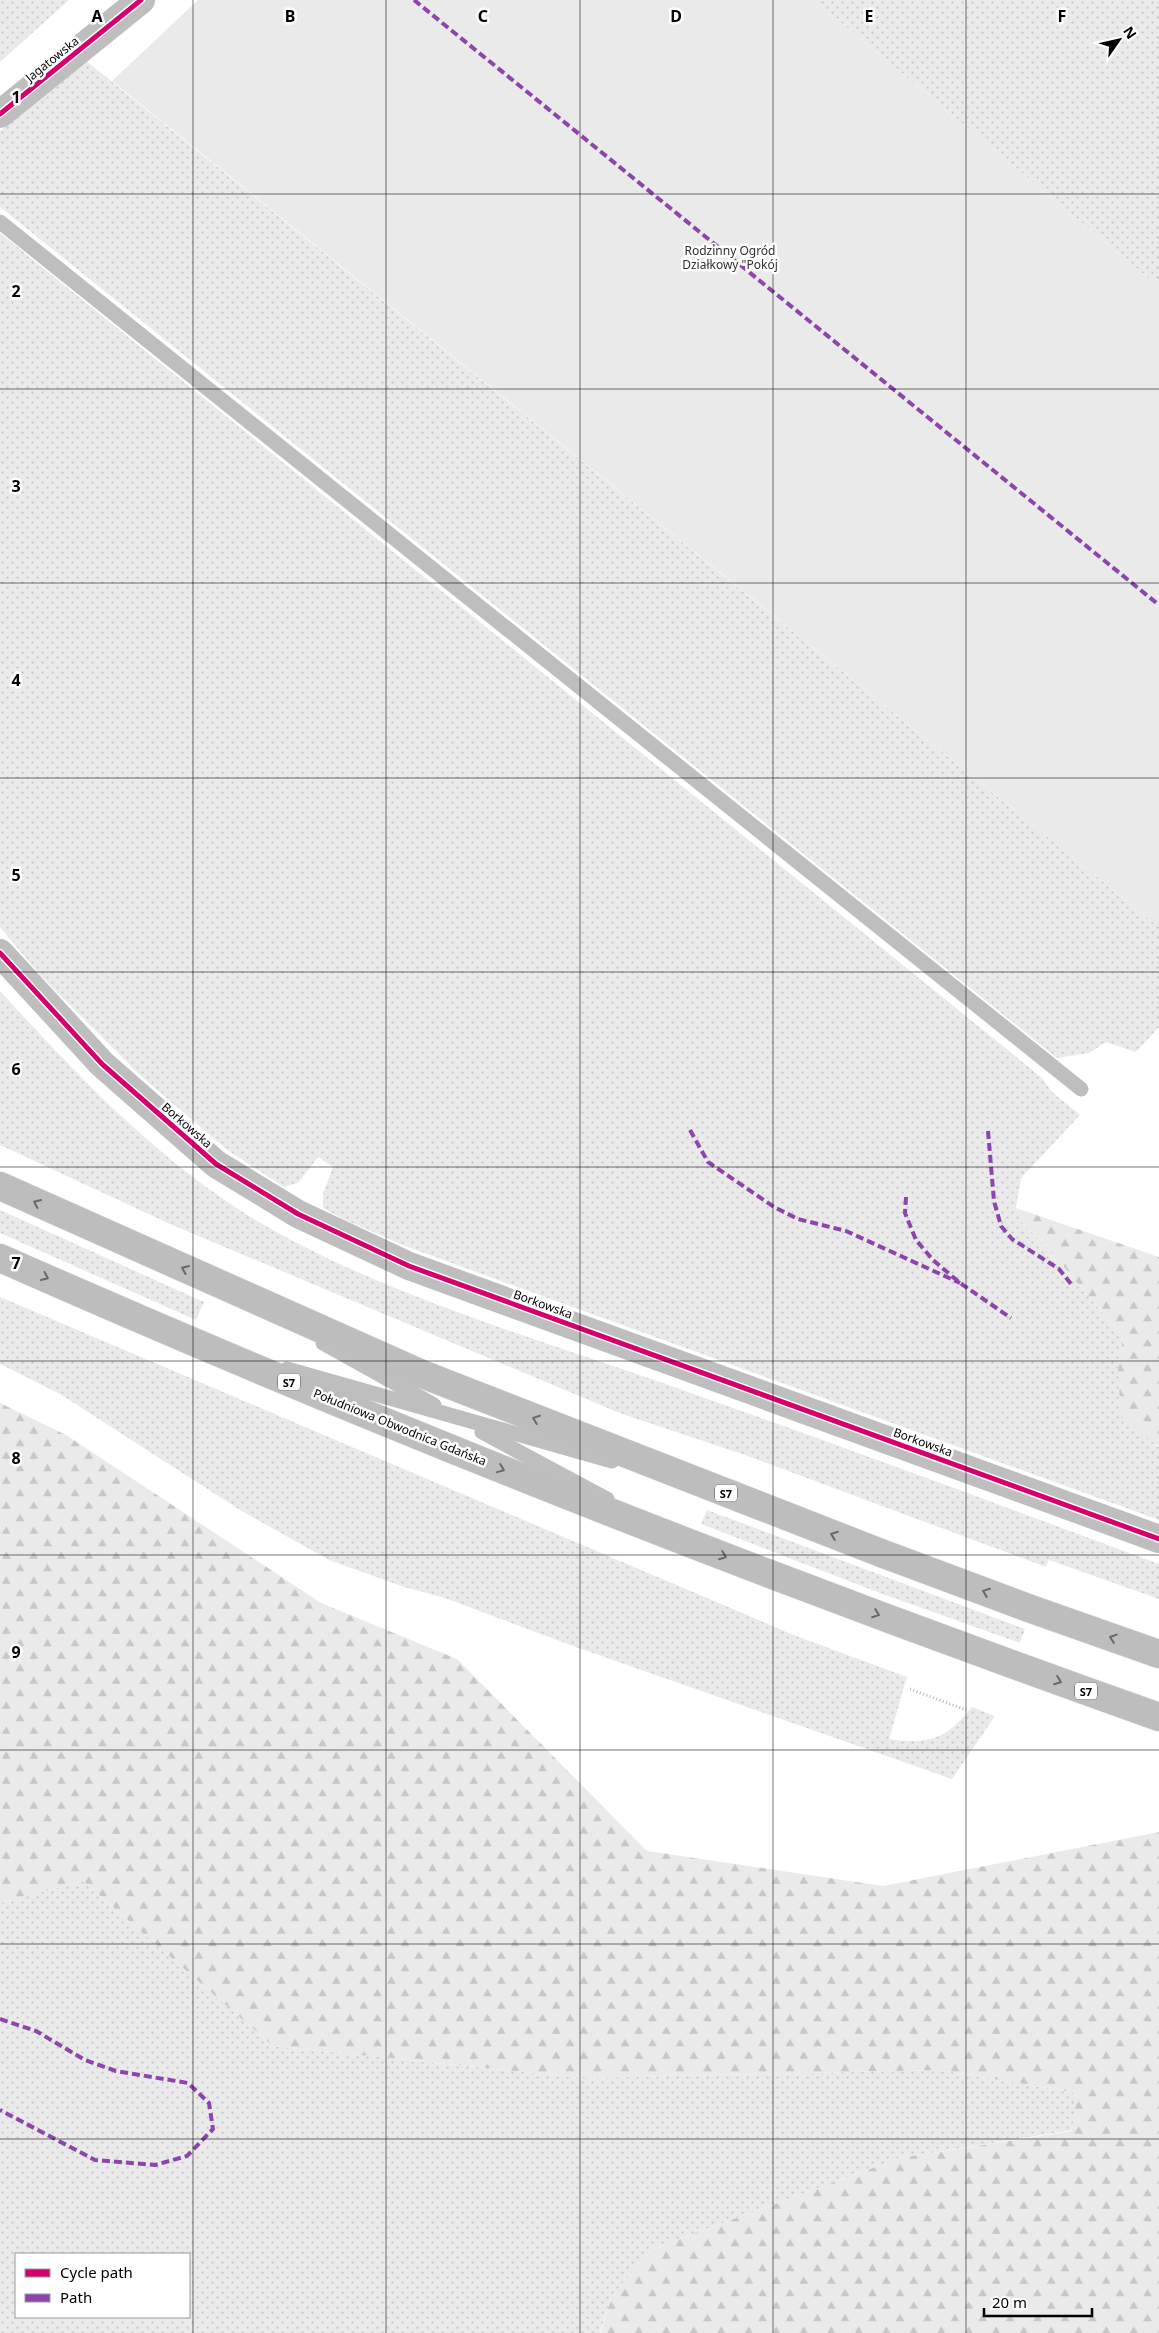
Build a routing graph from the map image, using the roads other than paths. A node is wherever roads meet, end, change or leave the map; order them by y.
1 (141, 0) edge
2 (0, 114) edge
3 (0, 222) edge
4 (0, 953) edge
5 (1081, 1089) dead end
6 (0, 1186) edge
7 (0, 1258) edge
8 (212, 1281) junction
9 (185, 1339) junction
10 (458, 1418) junction
11 (714, 1488) junction
12 (1159, 1539) edge
13 (692, 1544) junction
14 (1159, 1654) edge
15 (1159, 1717) edge

1 - 2 street, Jagatowska
3 - 5 lane
4 - 12 street, Borkowska
8 -> 6 highway, S7
7 -> 9 highway, Południowa Obwodnica Gdańska / S7
8 - 10 lane
11 -> 8 highway, S7
9 - 10 lane
9 -> 13 highway, Południowa Obwodnica Gdańska / S7
10 - 11 lane
10 - 13 lane
14 -> 11 highway, S7
13 -> 15 highway, S7

